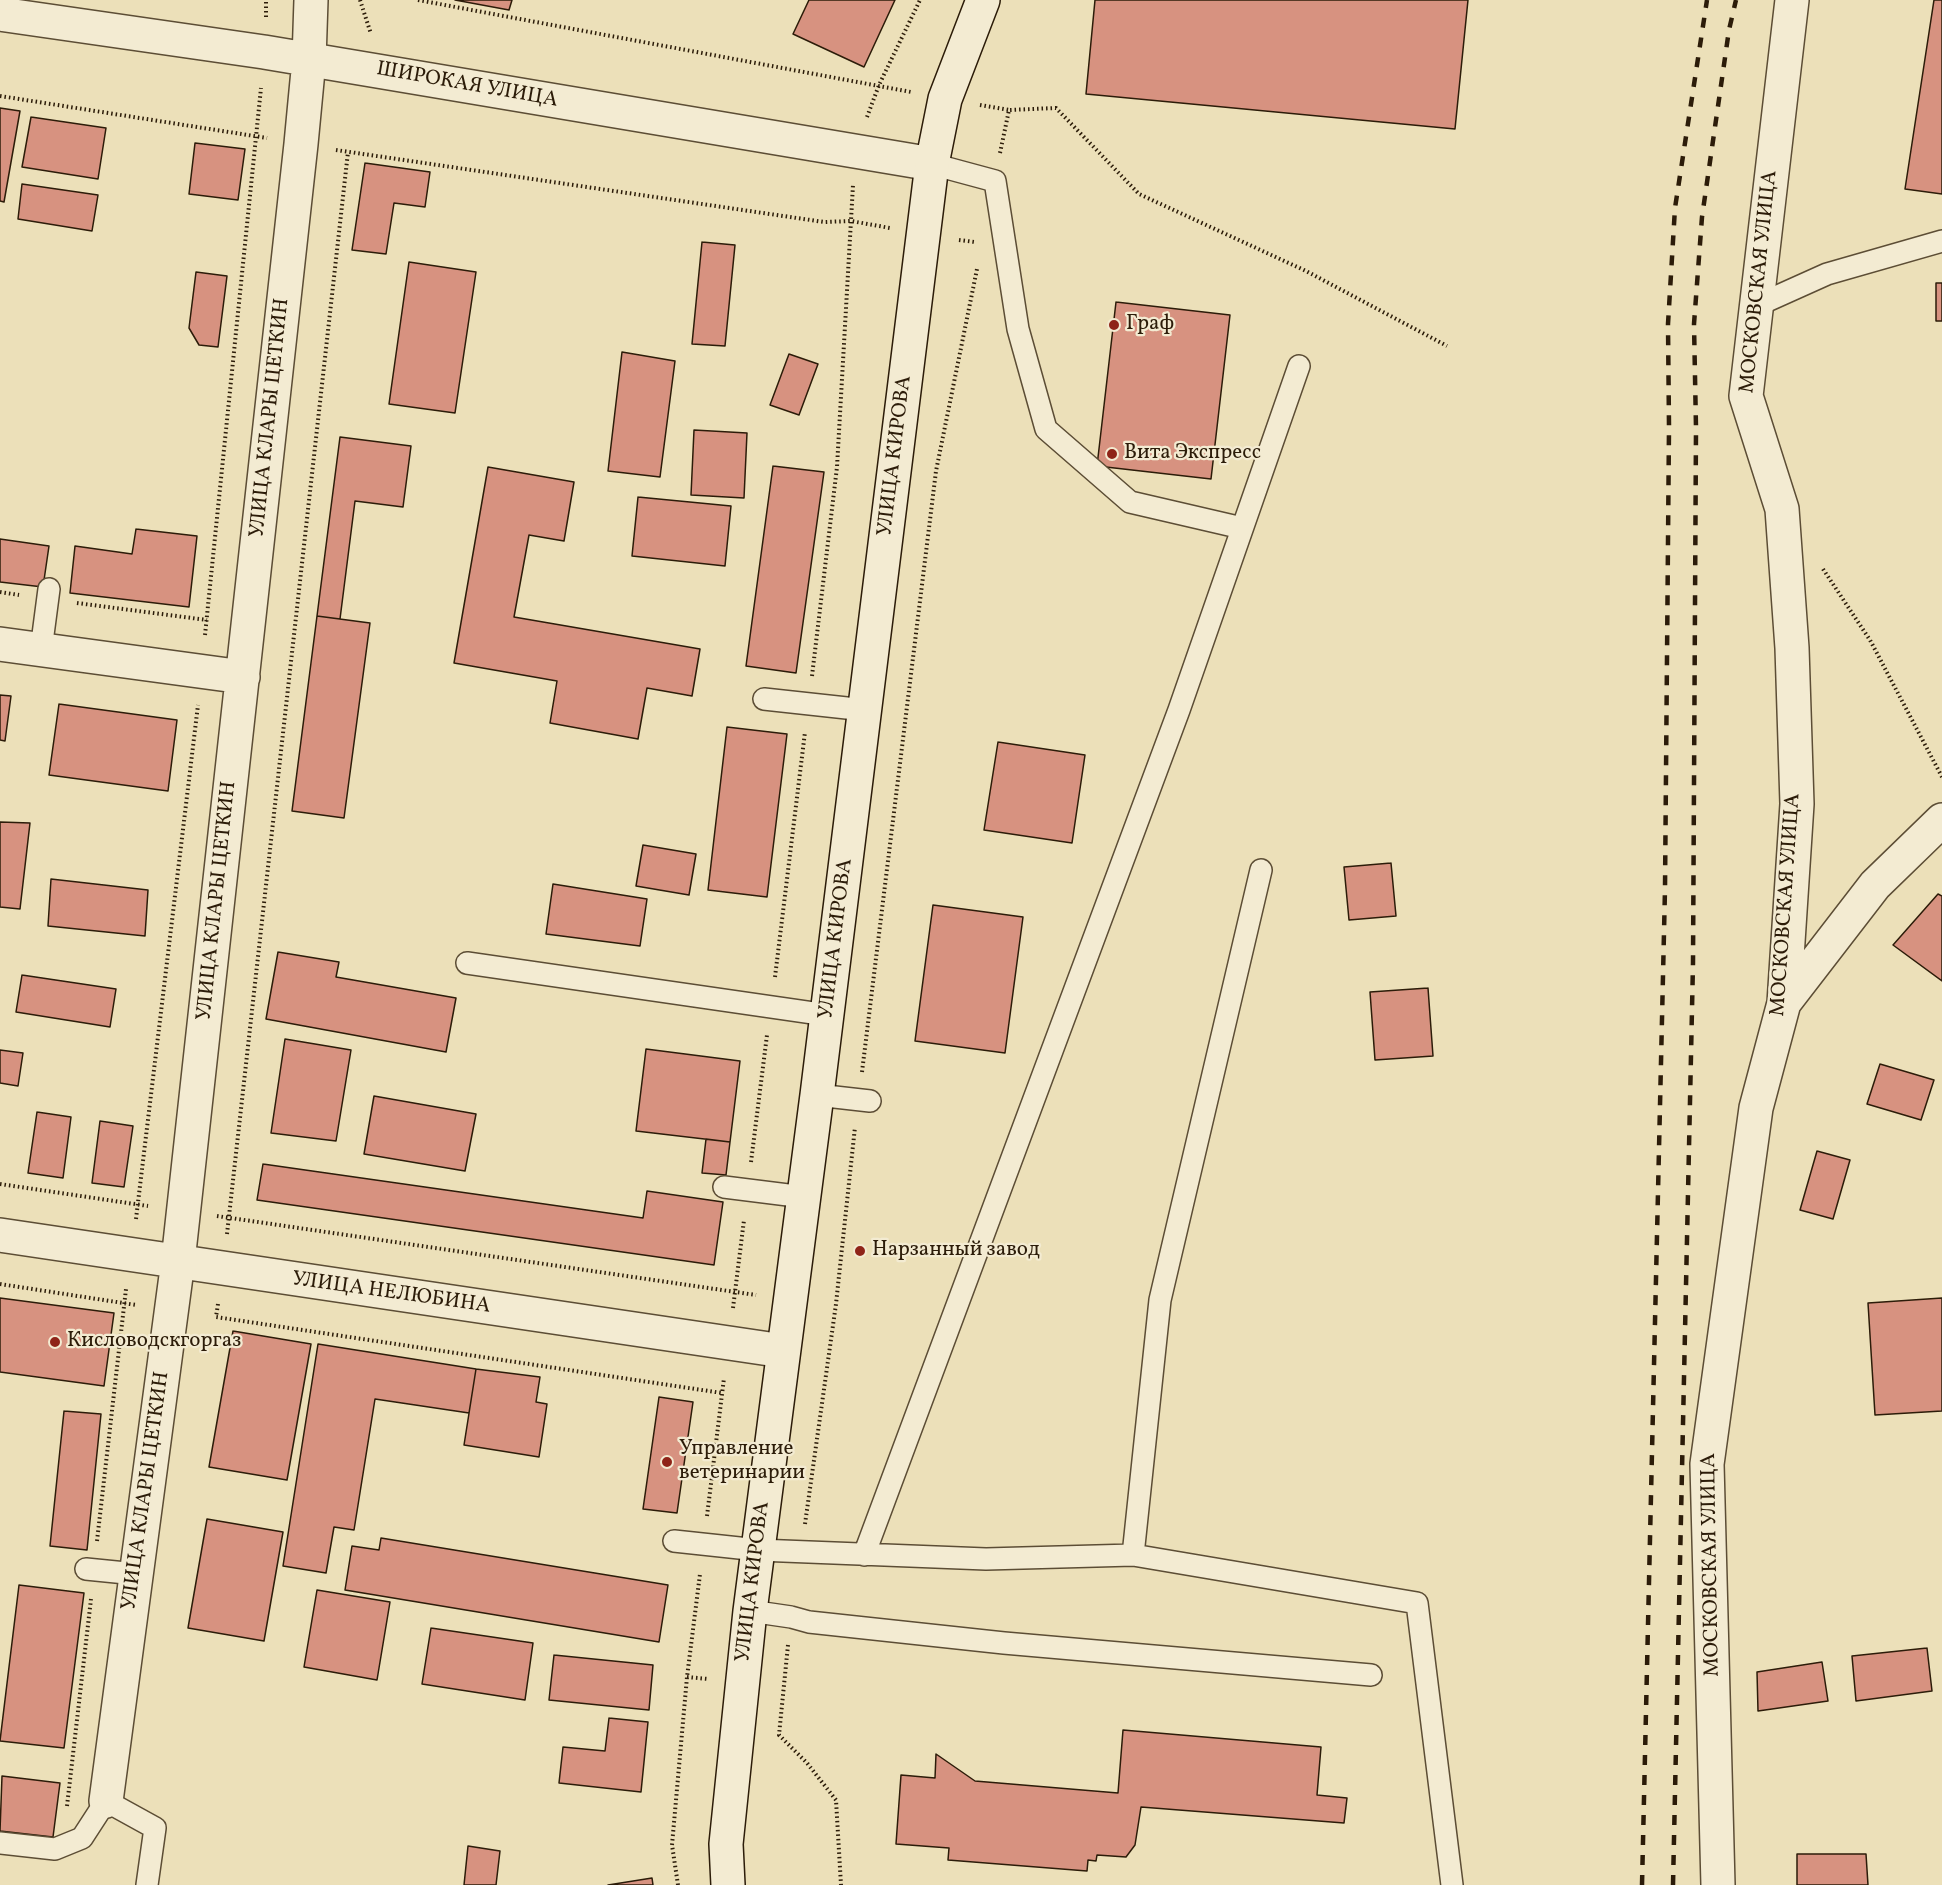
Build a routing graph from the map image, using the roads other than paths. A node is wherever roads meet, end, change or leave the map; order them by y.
1 (311, 0) edge
2 (983, 0) edge
3 (1792, 0) edge
4 (0, 14) edge
5 (309, 60) junction
6 (932, 164) junction
7 (1942, 242) edge
8 (1758, 305) junction
9 (1299, 366) dead end
10 (1242, 528) junction
11 (49, 594) road end
12 (0, 644) edge
13 (40, 650) junction
14 (243, 677) junction
15 (764, 699) dead end
16 (865, 710) junction
17 (1942, 820) edge
18 (1261, 870) dead end
19 (467, 963) dead end
20 (1784, 1003) junction
21 (827, 1015) junction
22 (817, 1095) junction
23 (870, 1101) dead end
24 (724, 1187) dead end
25 (804, 1197) junction
26 (0, 1235) edge
27 (178, 1261) junction
28 (783, 1351) junction
29 (674, 1541) dead end
30 (758, 1550) junction
31 (864, 1555) junction
32 (1133, 1555) junction
33 (90, 1569) road end
34 (136, 1574) junction
35 (750, 1611) junction
36 (1371, 1675) dead end
37 (106, 1801) junction
38 (0, 1843) edge
39 (147, 1885) edge
40 (728, 1885) edge
41 (1452, 1885) edge
42 (1718, 1885) edge

1 - 5 street, УЛИЦА КЛАРЫ ЦЕТКИН
2 - 6 street, УЛИЦА КИРОВА
3 - 8 street, МОСКОВСКАЯ УЛИЦА
4 - 5 street, ШИРОКАЯ УЛИЦА
5 - 6 street, ШИРОКАЯ УЛИЦА
5 - 14 street, УЛИЦА КЛАРЫ ЦЕТКИН
6 - 10 lane
6 - 16 street, УЛИЦА КИРОВА
7 - 8 lane
8 - 20 street, МОСКОВСКАЯ УЛИЦА
9 - 10 lane
10 - 31 lane
11 - 13 lane
12 - 13 street
13 - 14 street
14 - 27 street, УЛИЦА КЛАРЫ ЦЕТКИН
15 - 16 lane
16 - 21 street, УЛИЦА КИРОВА
17 - 20 street
18 - 32 lane
19 - 21 lane
20 - 42 street, МОСКОВСКАЯ УЛИЦА
21 - 22 street, УЛИЦА КИРОВА
22 - 23 lane
22 - 25 street, УЛИЦА КИРОВА
24 - 25 lane
25 - 28 street, УЛИЦА КИРОВА
26 - 27 street, УЛИЦА НЕЛЮБИНА
27 - 28 street, УЛИЦА НЕЛЮБИНА
27 - 34 street, УЛИЦА КЛАРЫ ЦЕТКИН
28 - 30 street, УЛИЦА КИРОВА
29 - 30 lane
30 - 31 lane
30 - 35 street, УЛИЦА КИРОВА
31 - 32 lane
32 - 41 lane
33 - 34 lane
34 - 37 street, УЛИЦА КЛАРЫ ЦЕТКИН
35 - 36 lane
35 - 40 street, УЛИЦА КИРОВА
37 - 38 lane
37 - 39 lane

